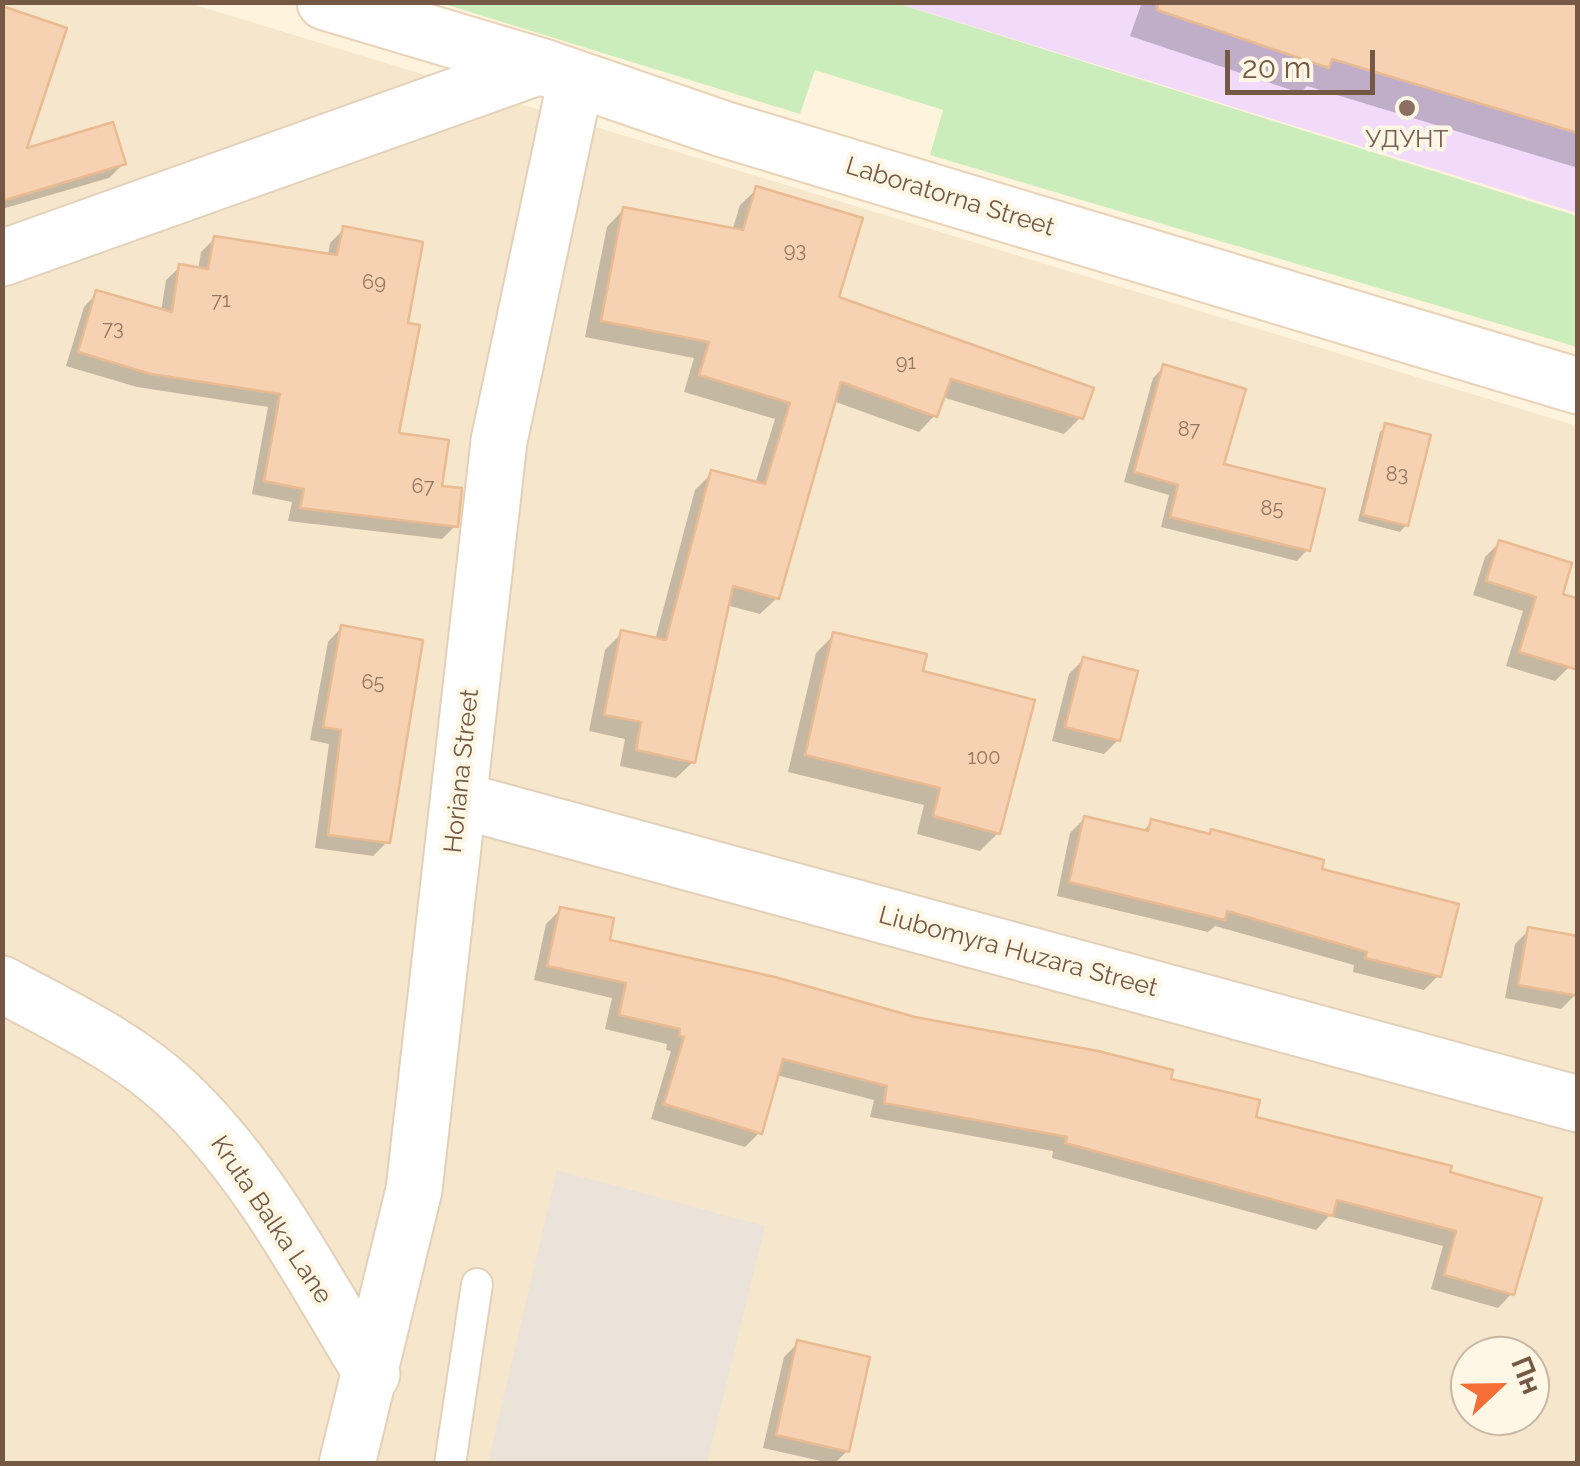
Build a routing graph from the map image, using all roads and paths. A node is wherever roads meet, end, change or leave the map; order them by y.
1 (325, 2) edge
2 (558, 72) junction
3 (2, 258) edge
4 (1578, 386) edge
5 (459, 800) junction
6 (2, 984) edge
7 (1578, 1104) edge
8 (476, 1284) dead end
9 (372, 1374) junction
10 (347, 1464) edge
11 (450, 1464) edge

1 - 2 street, Laboratorna Street
2 - 3 street
2 - 4 street, Laboratorna Street
2 - 5 street, Horiana Street
5 - 7 street, Liubomyra Huzara Street
5 - 9 street, Horiana Street
6 - 9 street, Kruta Balka Lane
8 - 11 lane
9 - 10 street, Horiana Street

